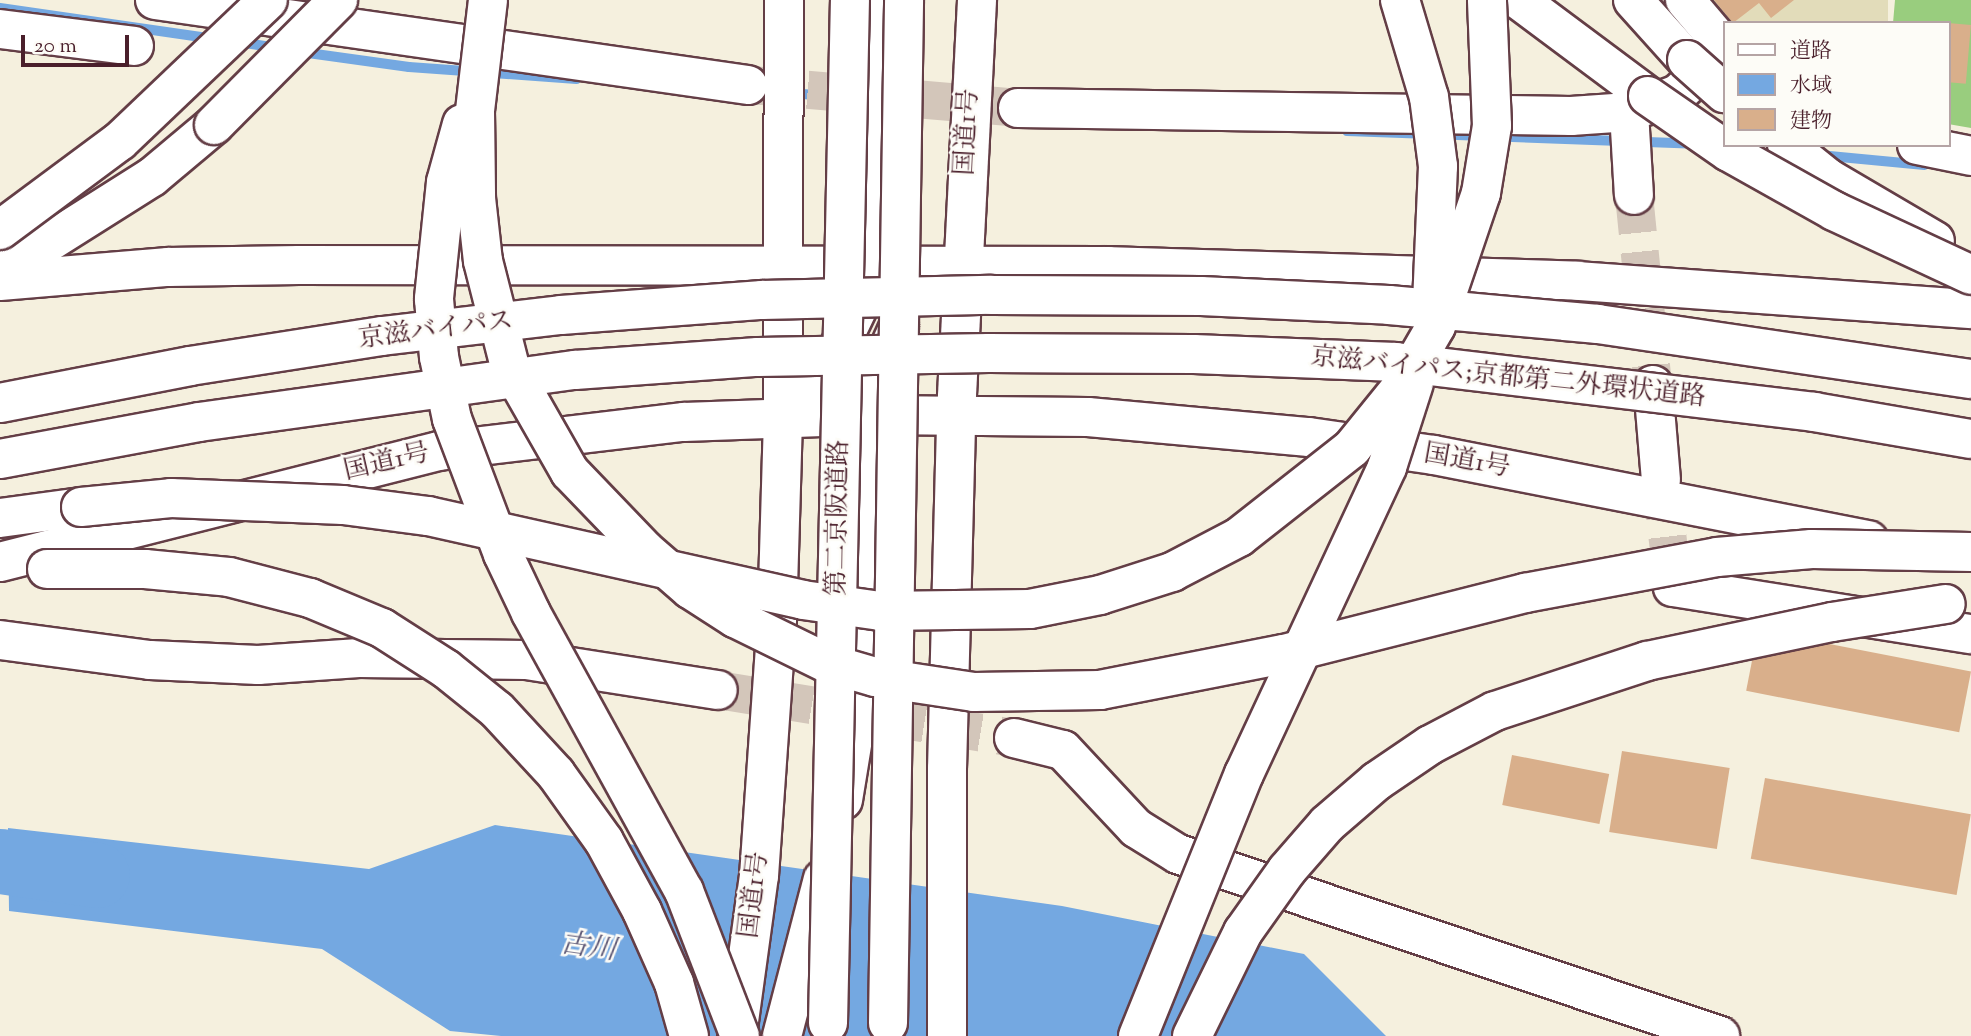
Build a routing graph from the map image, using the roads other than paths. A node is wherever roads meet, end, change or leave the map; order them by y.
1 (155, 0) edge
2 (268, 0) edge
3 (338, 0) edge
4 (488, 0) edge
5 (516, 0) edge
6 (784, 0) edge
7 (850, 0) edge
8 (880, 0) edge
9 (904, 0) edge
10 (977, 0) edge
11 (1400, 0) edge
12 (1487, 0) edge
13 (1519, 0) edge
14 (1633, 0) edge
15 (1685, 0) edge
16 (216, 3) edge
17 (23, 21) edge
18 (134, 46) dead end
19 (1722, 46) edge
20 (1722, 51) edge
21 (748, 85) tunnel mouth
22 (1722, 91) edge
23 (1018, 108) tunnel mouth
24 (1629, 112) junction
25 (1722, 147) edge
26 (1722, 147) edge
27 (1790, 147) edge
28 (1927, 147) edge
29 (1971, 156) edge
30 (1634, 195) tunnel mouth
31 (0, 229) edge
32 (1971, 259) edge
33 (784, 264) junction
34 (961, 265) junction
35 (0, 273) edge
36 (1971, 275) edge
37 (0, 281) edge
38 (874, 281) junction
39 (1971, 309) edge
40 (1971, 380) edge
41 (1653, 385) tunnel mouth
42 (0, 403) edge
43 (871, 415) junction
44 (956, 415) junction
45 (783, 417) junction
46 (1971, 439) edge
47 (0, 459) edge
48 (1661, 480) tunnel mouth
49 (0, 518) edge
50 (1971, 552) edge
51 (1971, 560) edge
52 (0, 562) edge
53 (1671, 568) tunnel mouth
54 (0, 573) edge
55 (1971, 601) edge
56 (1971, 634) edge
57 (0, 640) edge
58 (718, 690) tunnel mouth
59 (1014, 738) tunnel mouth
60 (689, 1036) edge
61 (738, 1036) edge
62 (782, 1036) edge
63 (828, 1036) edge
64 (888, 1036) edge
65 (947, 1036) edge
66 (1138, 1036) edge
67 (1192, 1036) edge
68 (1720, 1036) edge

1 - 16 main road
2 - 31 main road, bridge
3 - 35 main road, bridge
4 - 50 main road, bridge
5 - 61 main road, bridge
6 - 33 main road, 国道1号
7 - 63 main road, 第二京阪道路, bridge
8 - 38 main road
9 - 64 main road, bridge
10 - 34 main road, 国道1号
11 - 66 main road, bridge
12 - 49 main road, bridge
13 - 25 main road, bridge
14 - 22 main road, bridge
15 - 19 main road
16 - 21 main road
17 - 18 main road
20 - 24 main road
23 - 24 main road
24 - 30 main road
26 - 36 main road, bridge
27 - 32 main road
28 - 29 main road
33 - 37 main road
33 - 38 main road
33 - 45 main road, 国道1号
34 - 38 main road
34 - 39 main road
34 - 43 main road
34 - 44 main road, 国道1号
38 - 40 main road, bridge
38 - 42 main road, 京滋バイパス, bridge
38 - 45 main road
41 - 48 main road
43 - 44 main road, 国道1号
43 - 45 main road, 国道1号
43 - 62 main road, bridge
44 - 51 main road, 国道1号
44 - 65 main road, 国道1号
45 - 52 main road, 国道1号, bridge
45 - 61 main road, 国道1号
46 - 47 main road, 京滋バイパス;京都第二外環状道路, bridge
53 - 56 main road
54 - 60 main road, bridge
55 - 67 main road, bridge
57 - 58 main road
59 - 68 main road

